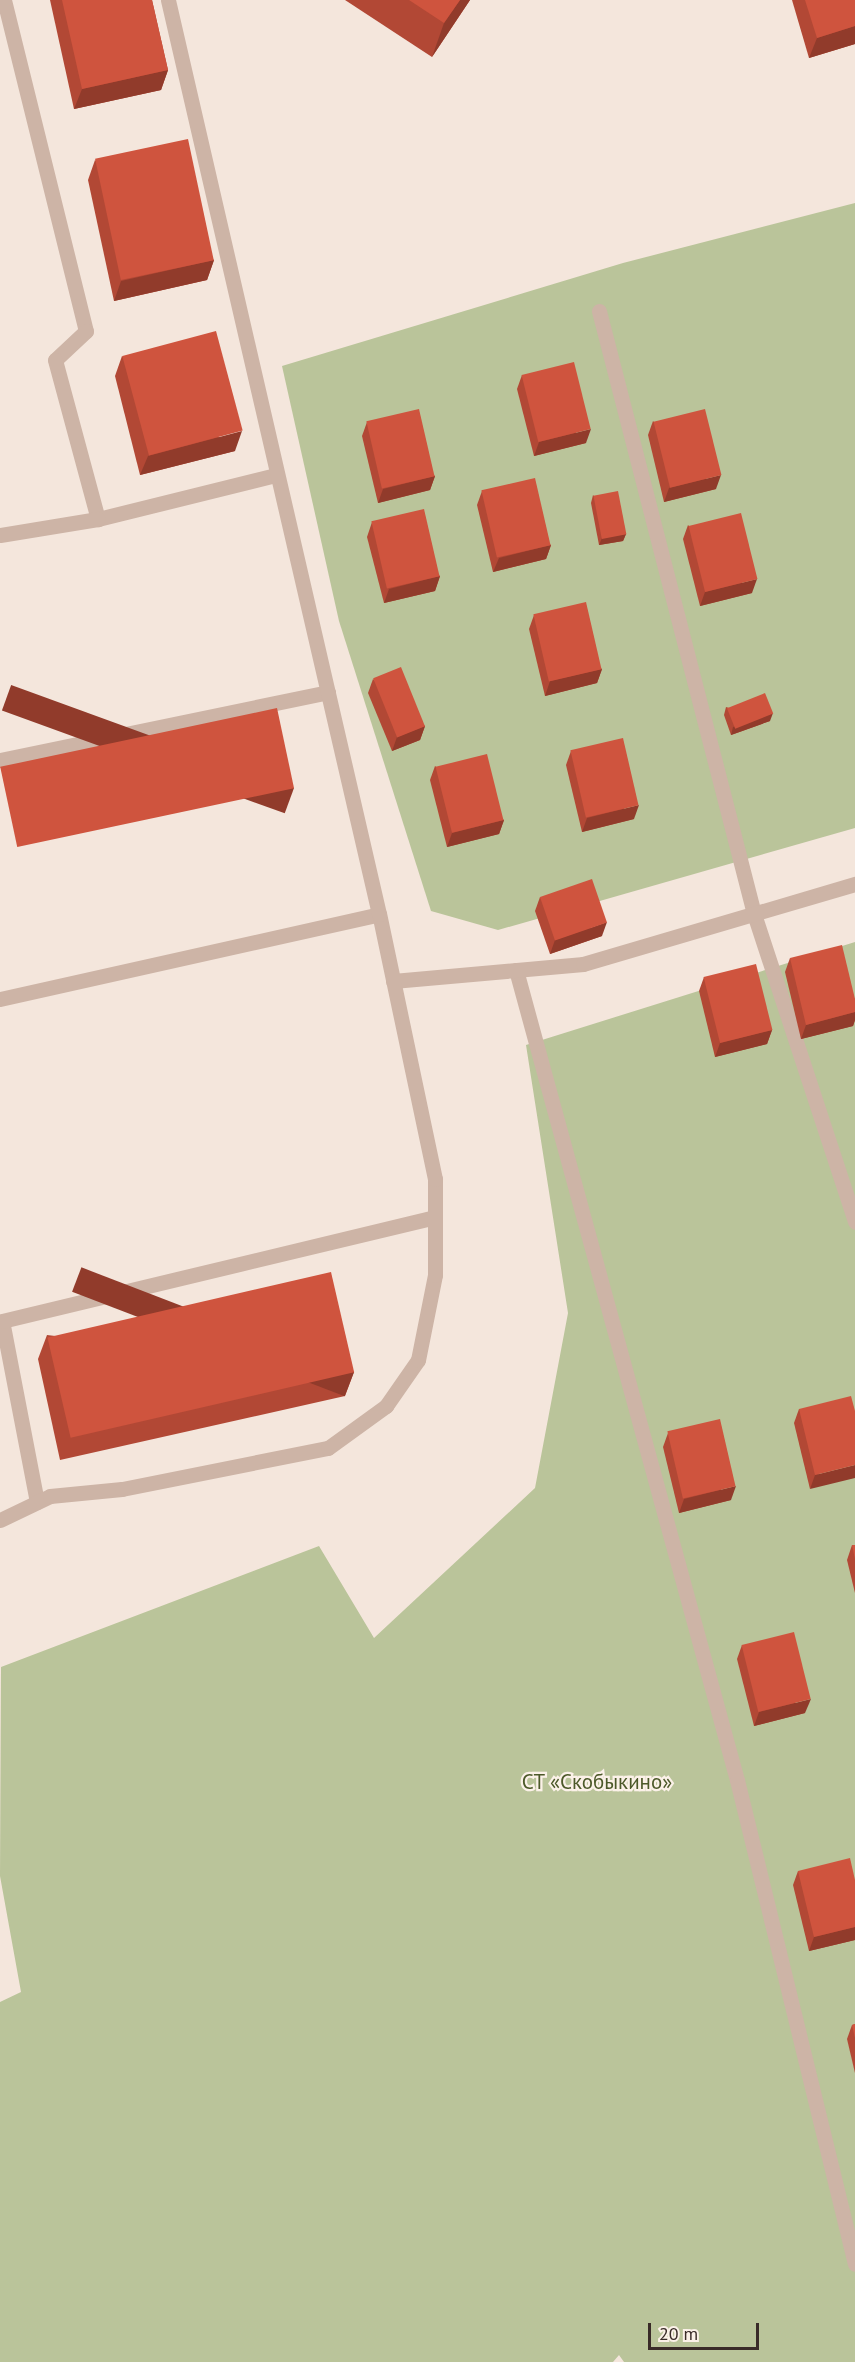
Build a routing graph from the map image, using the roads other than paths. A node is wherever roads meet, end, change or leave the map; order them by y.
1 (4, 0) edge
2 (168, 0) edge
3 (599, 310) dead end
4 (276, 475) junction
5 (98, 519) junction
6 (0, 535) edge
7 (328, 692) junction
8 (0, 760) edge
9 (855, 884) edge
10 (379, 914) junction
11 (754, 914) junction
12 (516, 970) junction
13 (393, 981) junction
14 (0, 999) edge
15 (435, 1217) junction
16 (855, 1222) edge
17 (37, 1502) junction
18 (0, 1520) edge
19 (855, 2264) edge

1 - 5 street
2 - 4 street
3 - 11 street
4 - 5 street
4 - 7 street
5 - 6 street
7 - 8 street
7 - 10 street
9 - 11 street
10 - 13 street
10 - 14 street
11 - 12 street
11 - 16 street
12 - 13 street
12 - 19 street
13 - 15 street
15 - 17 street
15 - 17 street
17 - 18 street

